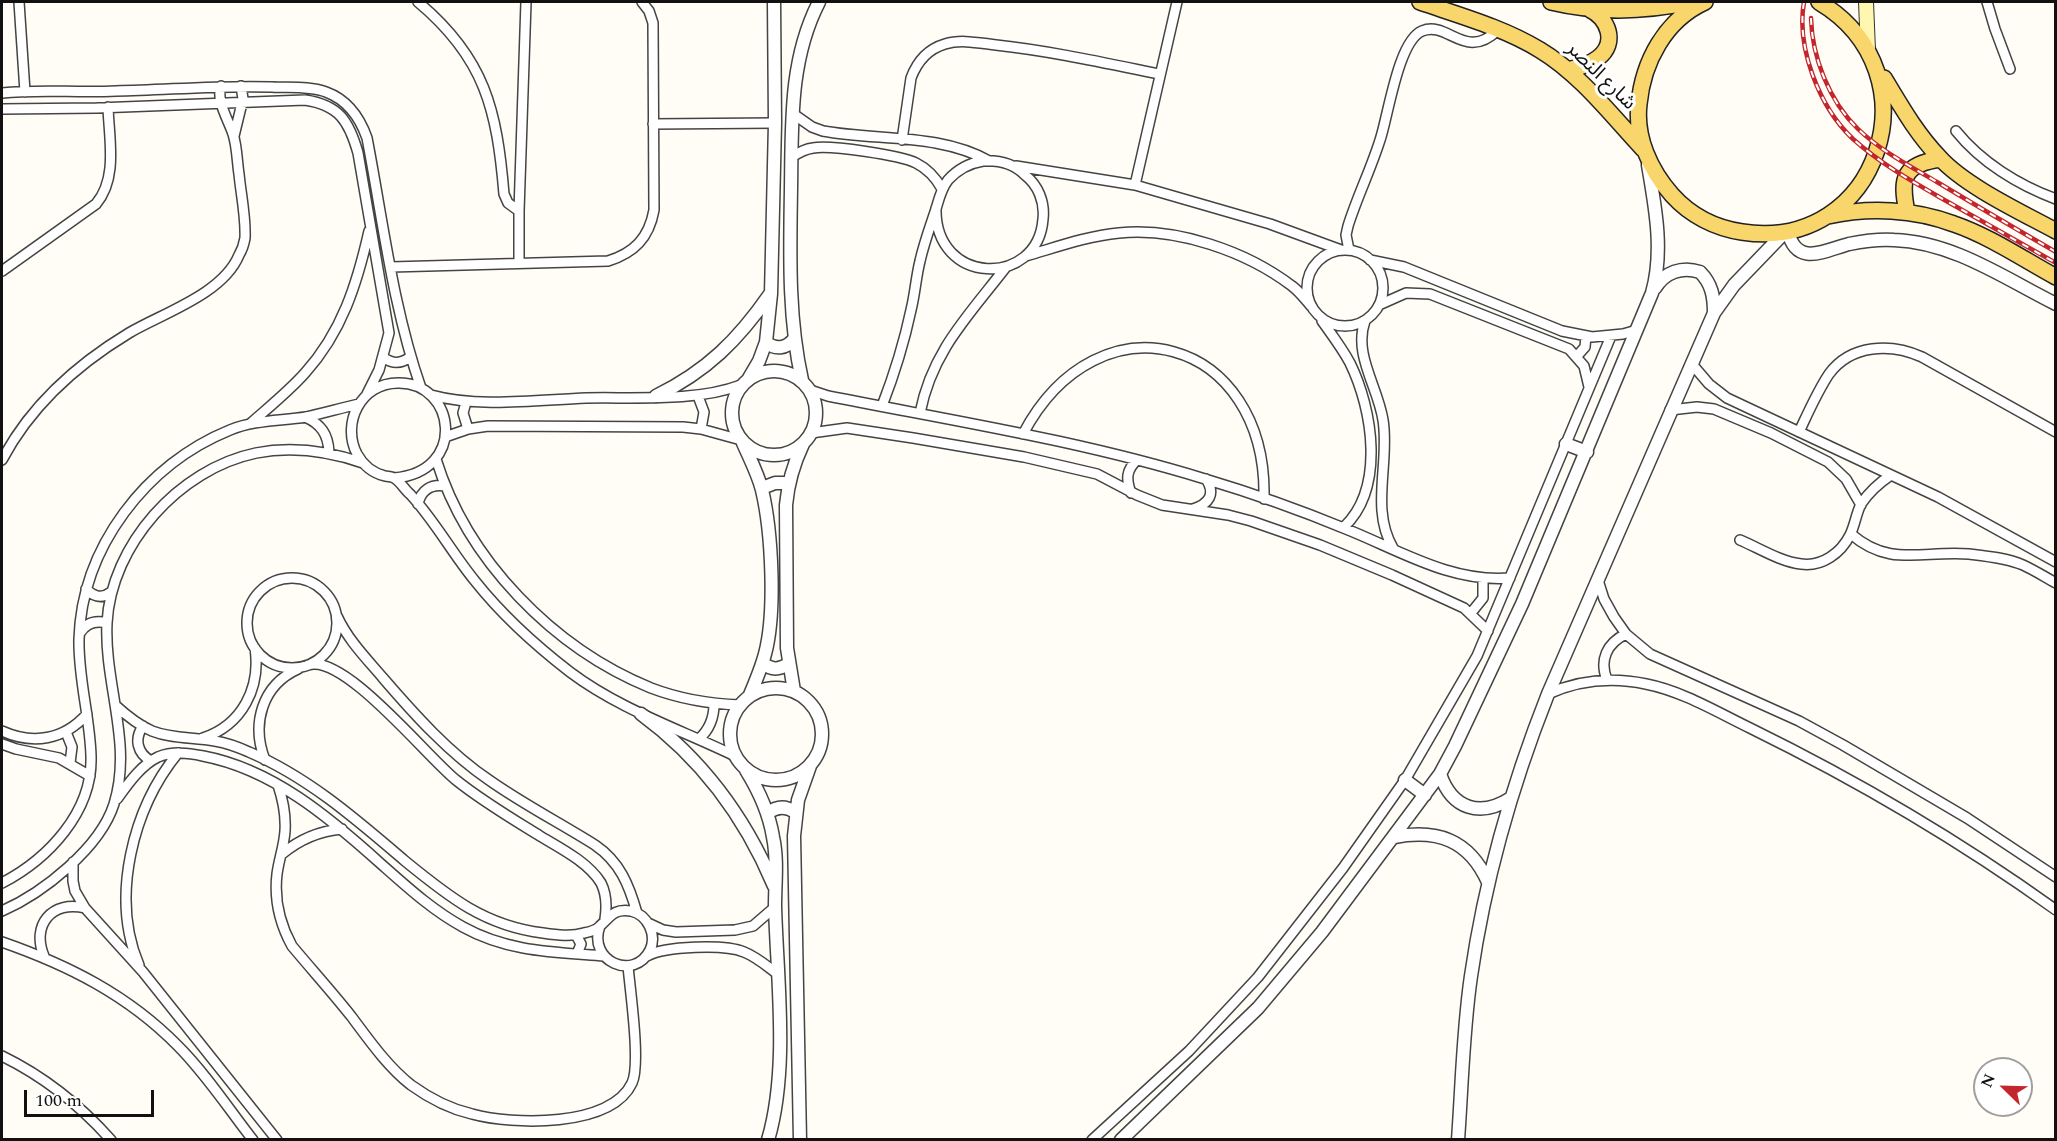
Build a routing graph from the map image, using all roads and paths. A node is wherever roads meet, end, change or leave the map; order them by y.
1 (20, 2) edge
2 (418, 2) edge
3 (526, 2) edge
4 (642, 2) edge
5 (774, 2) edge
6 (819, 2) edge
7 (1177, 2) edge
8 (1420, 2) edge
9 (1551, 2) edge
10 (1690, 2) edge
11 (1705, 2) edge
12 (1819, 2) edge
13 (1866, 2) edge
14 (1987, 2) edge
15 (1588, 8) junction
16 (1498, 30) junction
17 (1868, 50) junction
18 (1876, 65) junction
19 (2010, 69) dead end
20 (1567, 70) junction
21 (1159, 74) junction
22 (221, 86) junction
23 (241, 86) junction
24 (13, 92) junction
25 (29, 92) junction
26 (98, 92) junction
27 (115, 92) junction
28 (2, 93) edge
29 (242, 102) junction
30 (222, 103) junction
31 (36, 107) junction
32 (112, 107) junction
33 (15, 108) junction
34 (97, 108) junction
35 (2, 109) edge
36 (792, 113) junction
37 (775, 123) junction
38 (654, 124) junction
39 (1956, 131) dead end
40 (234, 136) junction
41 (902, 140) junction
42 (1646, 154) junction
43 (792, 157) junction
44 (1941, 159) junction
45 (989, 161) junction
46 (1011, 165) junction
47 (1136, 185) junction
48 (942, 189) junction
49 (2055, 199) edge
50 (936, 208) junction
51 (519, 211) junction
52 (1907, 212) junction
53 (1825, 216) junction
54 (370, 226) junction
55 (2055, 231) edge
56 (1787, 232) junction
57 (1345, 250) junction
58 (1024, 257) junction
59 (1370, 260) junction
60 (519, 263) junction
61 (391, 267) junction
62 (1006, 267) junction
63 (2, 271) edge
64 (2055, 277) edge
65 (1652, 292) junction
66 (771, 294) junction
67 (2055, 304) edge
68 (1378, 305) junction
69 (1311, 306) junction
70 (1714, 313) junction
71 (1319, 317) junction
72 (1365, 321) junction
73 (1637, 330) junction
74 (1586, 336) junction
75 (1611, 336) junction
76 (794, 339) junction
77 (766, 342) junction
78 (1577, 356) junction
79 (410, 357) junction
80 (384, 358) junction
81 (1692, 363) junction
82 (745, 382) junction
83 (806, 385) junction
84 (421, 388) junction
85 (1589, 388) junction
86 (430, 394) junction
87 (366, 396) junction
88 (656, 396) junction
89 (698, 396) junction
90 (466, 402) junction
91 (359, 404) junction
92 (882, 406) junction
93 (1670, 410) junction
94 (920, 413) junction
95 (305, 417) junction
96 (250, 424) junction
97 (468, 429) junction
98 (701, 429) junction
99 (1799, 432) junction
100 (2055, 432) edge
101 (1023, 434) junction
102 (445, 437) junction
103 (808, 438) junction
104 (742, 441) junction
105 (1566, 444) junction
106 (329, 452) junction
107 (1587, 452) junction
108 (436, 459) junction
109 (2, 460) edge
110 (1137, 460) junction
111 (363, 463) junction
112 (1891, 475) junction
113 (394, 478) junction
114 (1206, 479) junction
115 (788, 483) junction
116 (445, 486) junction
117 (762, 488) junction
118 (1131, 493) junction
119 (1264, 499) junction
120 (418, 504) junction
121 (1861, 505) junction
122 (1191, 509) junction
123 (1344, 527) junction
124 (1851, 534) junction
125 (1740, 540) dead end
126 (1393, 548) junction
127 (2055, 562) edge
128 (1483, 578) junction
129 (1510, 578) junction
130 (1598, 580) junction
131 (2055, 583) edge
132 (86, 589) junction
133 (111, 592) junction
134 (1472, 613) junction
135 (337, 616) junction
136 (107, 623) junction
137 (1488, 631) junction
138 (80, 633) junction
139 (1626, 634) junction
140 (255, 648) junction
141 (763, 663) junction
142 (788, 664) junction
143 (305, 666) junction
144 (1607, 680) junction
145 (794, 691) junction
146 (1548, 694) junction
147 (744, 701) junction
148 (714, 704) junction
149 (115, 705) junction
150 (87, 714) junction
151 (641, 714) junction
152 (143, 726) junction
153 (2, 731) edge
154 (66, 732) junction
155 (200, 739) junction
156 (699, 739) junction
157 (2, 744) edge
158 (178, 753) junction
159 (735, 756) junction
160 (265, 760) junction
161 (151, 761) junction
162 (70, 763) junction
163 (810, 766) junction
164 (746, 770) junction
165 (1440, 774) junction
166 (90, 776) junction
167 (1405, 780) junction
168 (278, 785) junction
169 (1425, 795) junction
170 (1511, 798) junction
171 (113, 805) junction
172 (795, 812) junction
173 (768, 813) junction
174 (342, 830) junction
175 (1394, 837) junction
176 (282, 854) junction
177 (73, 862) junction
178 (2055, 877) edge
179 (1488, 882) junction
180 (2, 883) edge
181 (776, 891) junction
182 (775, 907) junction
183 (85, 908) junction
184 (2055, 910) edge
185 (2, 911) edge
186 (637, 913) junction
187 (603, 923) junction
188 (648, 923) junction
189 (576, 935) junction
190 (2, 942) edge
191 (577, 954) junction
192 (44, 956) junction
193 (604, 956) junction
194 (645, 957) junction
195 (628, 966) junction
196 (143, 972) junction
197 (779, 975) junction
198 (2, 1056) edge
199 (778, 1087) junction
200 (798, 1087) junction
201 (111, 1140) edge
202 (253, 1140) edge
203 (277, 1140) edge
204 (768, 1140) edge
205 (800, 1140) edge
206 (1092, 1140) edge
207 (1121, 1140) edge
208 (1458, 1140) edge

1 - 25 street
2 - 51 street
3 - 51 street
4 - 38 street
5 - 37 street
6 - 36 street
7 - 21 street
8 - 16 main road, شارع النصر
9 - 15 main road
10 - 15 main road
11 - 42 main road
12 - 17 main road
13 - 17 main road
14 - 19 street
15 - 20 main road
16 - 20 main road, شارع النصر
16 - 57 street
17 - 18 main road
18 - 44 main road
18 - 53 main road
20 - 42 main road, شارع النصر
21 - 41 street
21 - 47 street
22 - 23 street
22 - 27 street
22 - 30 street
23 - 29 street
23 - 61 street
24 - 25 street
24 - 28 street
24 - 33 street
25 - 26 street
25 - 31 street
26 - 27 street
26 - 34 street
27 - 32 street
29 - 30 street
29 - 40 street
29 - 54 street
30 - 32 street
30 - 40 street
31 - 33 street
31 - 34 street
32 - 34 street
32 - 63 street
33 - 35 street
36 - 41 street
36 - 43 street
37 - 38 street
37 - 66 street
38 - 60 street
39 - 49 street
40 - 109 street
41 - 45 street
42 - 56 main road
42 - 65 street
43 - 48 street
43 - 76 street
44 - 52 main road
44 - 55 main road
45 - 46 street
45 - 48 street
46 - 47 street
46 - 58 street
47 - 57 street
48 - 50 street
50 - 62 street
50 - 92 street
51 - 60 street
52 - 53 main road
52 - 64 main road
53 - 56 main road
54 - 80 street
54 - 96 street
56 - 67 street
56 - 70 street
57 - 59 street
57 - 69 street
58 - 62 street
58 - 69 street
59 - 68 street
59 - 74 street
60 - 61 street
61 - 79 street
62 - 94 street
65 - 70 street
65 - 73 street
66 - 77 street
66 - 88 street
68 - 72 street
68 - 78 street
69 - 71 street
70 - 81 street
71 - 72 street
71 - 123 street
72 - 126 street
73 - 75 street
73 - 107 street
74 - 75 street
74 - 78 street
75 - 85 street
76 - 77 street
76 - 83 street
77 - 82 street
78 - 85 street
79 - 80 street
79 - 84 street
80 - 87 street
81 - 93 street
81 - 99 street
82 - 83 street
82 - 89 street
82 - 104 street
83 - 92 street
83 - 103 street
84 - 86 street
84 - 87 street
85 - 105 street
86 - 90 street
86 - 102 street
87 - 91 street
88 - 89 street
88 - 90 street
89 - 98 street
90 - 97 street
91 - 95 street
91 - 111 street
92 - 94 street
93 - 121 street
93 - 130 street
94 - 101 street
95 - 96 street
95 - 106 street
96 - 132 street
97 - 98 street
97 - 102 street
98 - 104 street
99 - 100 street
99 - 112 street
101 - 110 street
101 - 119 street
102 - 108 street
103 - 104 street
103 - 115 street
103 - 118 street
104 - 117 street
105 - 107 street
105 - 129 street
106 - 111 street
106 - 133 street
107 - 165 street
108 - 113 street
108 - 116 street
110 - 114 street
110 - 118 street
111 - 113 street
112 - 121 street
112 - 127 street
113 - 120 street
114 - 119 street
114 - 122 street
115 - 117 street
115 - 142 street
116 - 120 street
116 - 148 street
117 - 141 street
118 - 122 street
119 - 123 street
120 - 151 street
121 - 124 street
122 - 134 street
123 - 126 street
124 - 125 street
124 - 131 street
126 - 128 street
128 - 129 street
128 - 134 street
129 - 137 street
130 - 139 street
130 - 146 street
132 - 133 street
132 - 138 street
133 - 136 street
134 - 137 street
135 - 140 street
135 - 143 street
135 - 186 street
136 - 138 street
136 - 149 street
137 - 167 street
138 - 150 street
139 - 144 street
139 - 178 street
140 - 143 street
140 - 155 street
141 - 142 street
141 - 147 street
142 - 145 street
143 - 160 street
143 - 187 street
144 - 146 street
144 - 184 street
145 - 147 street
145 - 163 street
146 - 170 street
147 - 148 street
147 - 159 street
148 - 156 street
149 - 152 street
149 - 171 street
150 - 154 street
150 - 166 street
151 - 156 street
151 - 181 street
152 - 155 street
152 - 161 street
153 - 154 street
154 - 162 street
155 - 160 street
156 - 159 street
157 - 162 street
158 - 161 street
158 - 168 street
158 - 196 street
159 - 164 street
160 - 189 street
161 - 171 street
162 - 166 street
163 - 164 street
163 - 172 street
164 - 173 street
165 - 169 street
165 - 170 street
166 - 180 street
167 - 169 street
167 - 206 street
168 - 174 street
168 - 176 street
169 - 175 street
170 - 179 street
171 - 177 street
172 - 173 street
172 - 200 street
173 - 181 street
174 - 176 street
174 - 191 street
175 - 179 street
175 - 207 street
176 - 195 street
177 - 183 street
177 - 185 street
179 - 208 street
181 - 182 street
182 - 188 street
182 - 197 street
183 - 192 street
183 - 196 street
186 - 187 street
186 - 188 street
187 - 189 street
187 - 193 street
188 - 194 street
189 - 191 street
190 - 192 street
191 - 193 street
192 - 202 street
193 - 195 street
194 - 195 street
194 - 197 street
196 - 203 street
197 - 199 street
198 - 201 street
199 - 200 street
199 - 204 street
200 - 205 street

